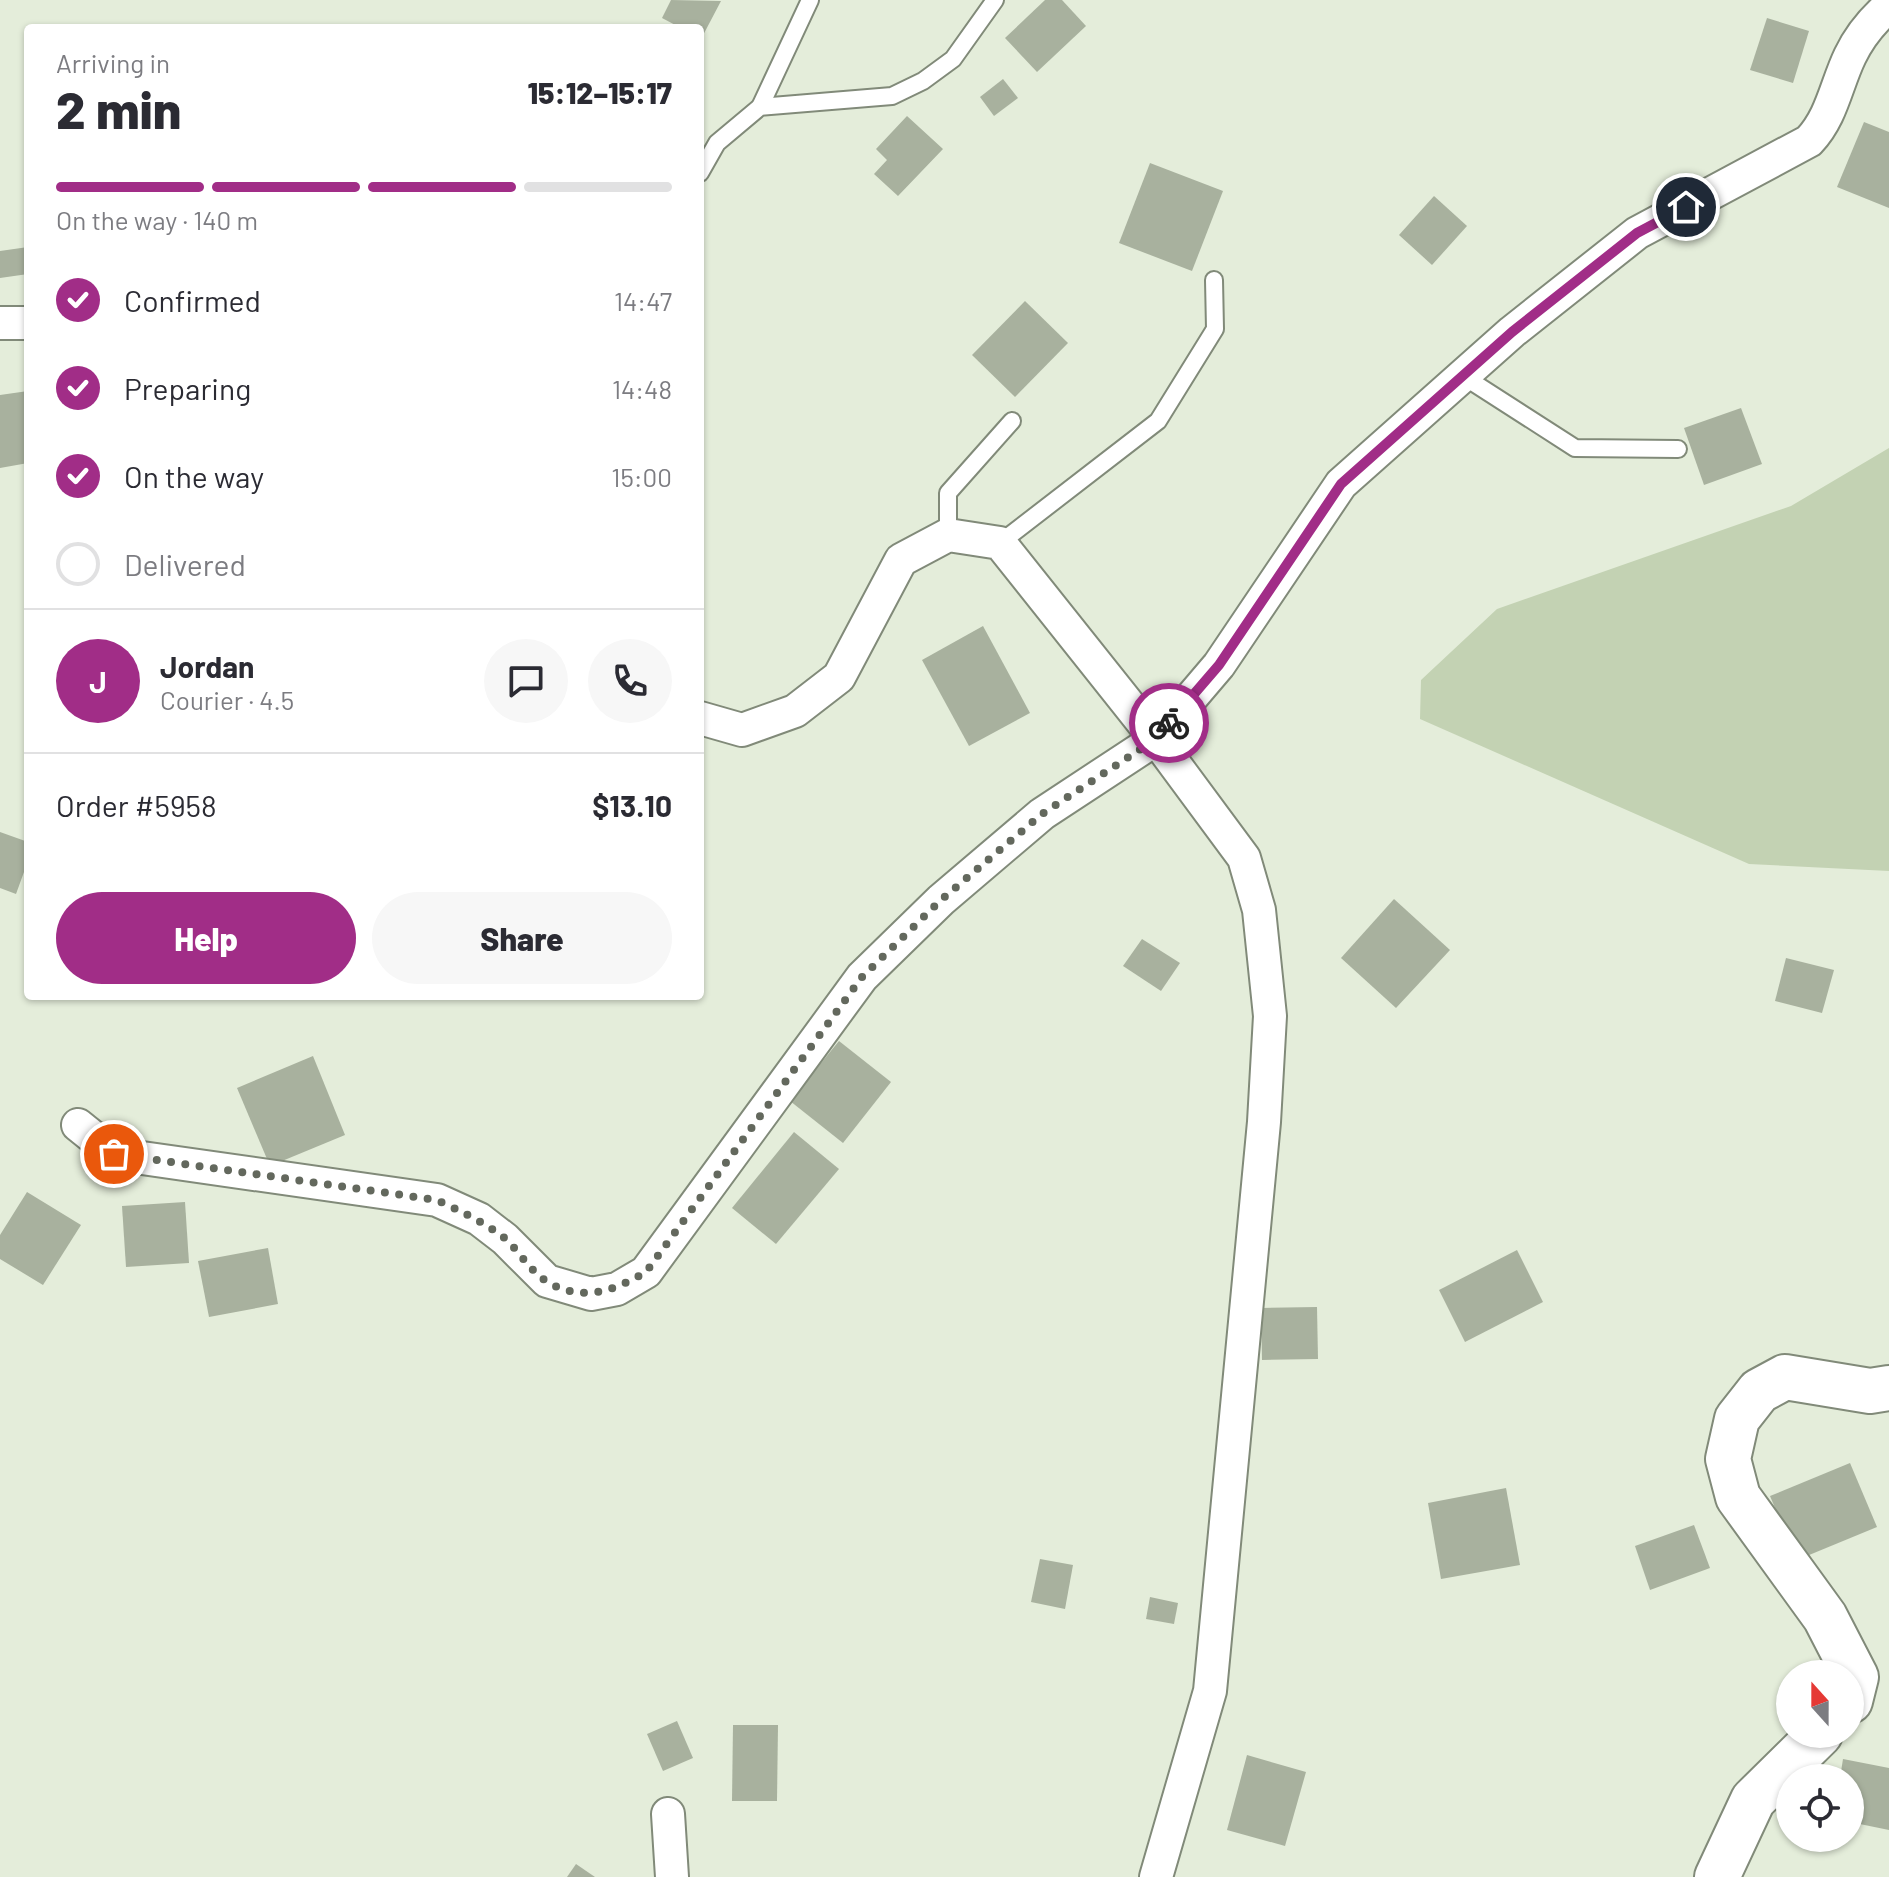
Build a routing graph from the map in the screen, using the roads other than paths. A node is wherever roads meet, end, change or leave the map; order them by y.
1 (810, 0) edge
2 (995, 0) edge
3 (1889, 6) edge
4 (760, 107) junction
5 (704, 166) edge
6 (1214, 280) dead end
7 (0, 323) edge
8 (24, 323) edge
9 (1463, 376) junction
10 (1012, 421) dead end
11 (1678, 449) dead end
12 (948, 535) junction
13 (1000, 543) junction
14 (704, 719) edge
15 (1156, 739) junction
16 (78, 1125) dead end
17 (1889, 1388) edge
18 (1847, 1660) edge
19 (1806, 1748) edge
20 (668, 1814) dead end
21 (672, 1877) edge
22 (1156, 1877) edge
23 (1717, 1877) edge

1 - 4 lane
2 - 4 lane
3 - 9 street
4 - 5 lane
6 - 13 lane
7 - 8 street
9 - 11 lane
9 - 15 street
10 - 12 lane
12 - 13 street
12 - 14 street
13 - 15 street
15 - 16 street
15 - 22 street
17 - 18 street
19 - 23 street
20 - 21 street

